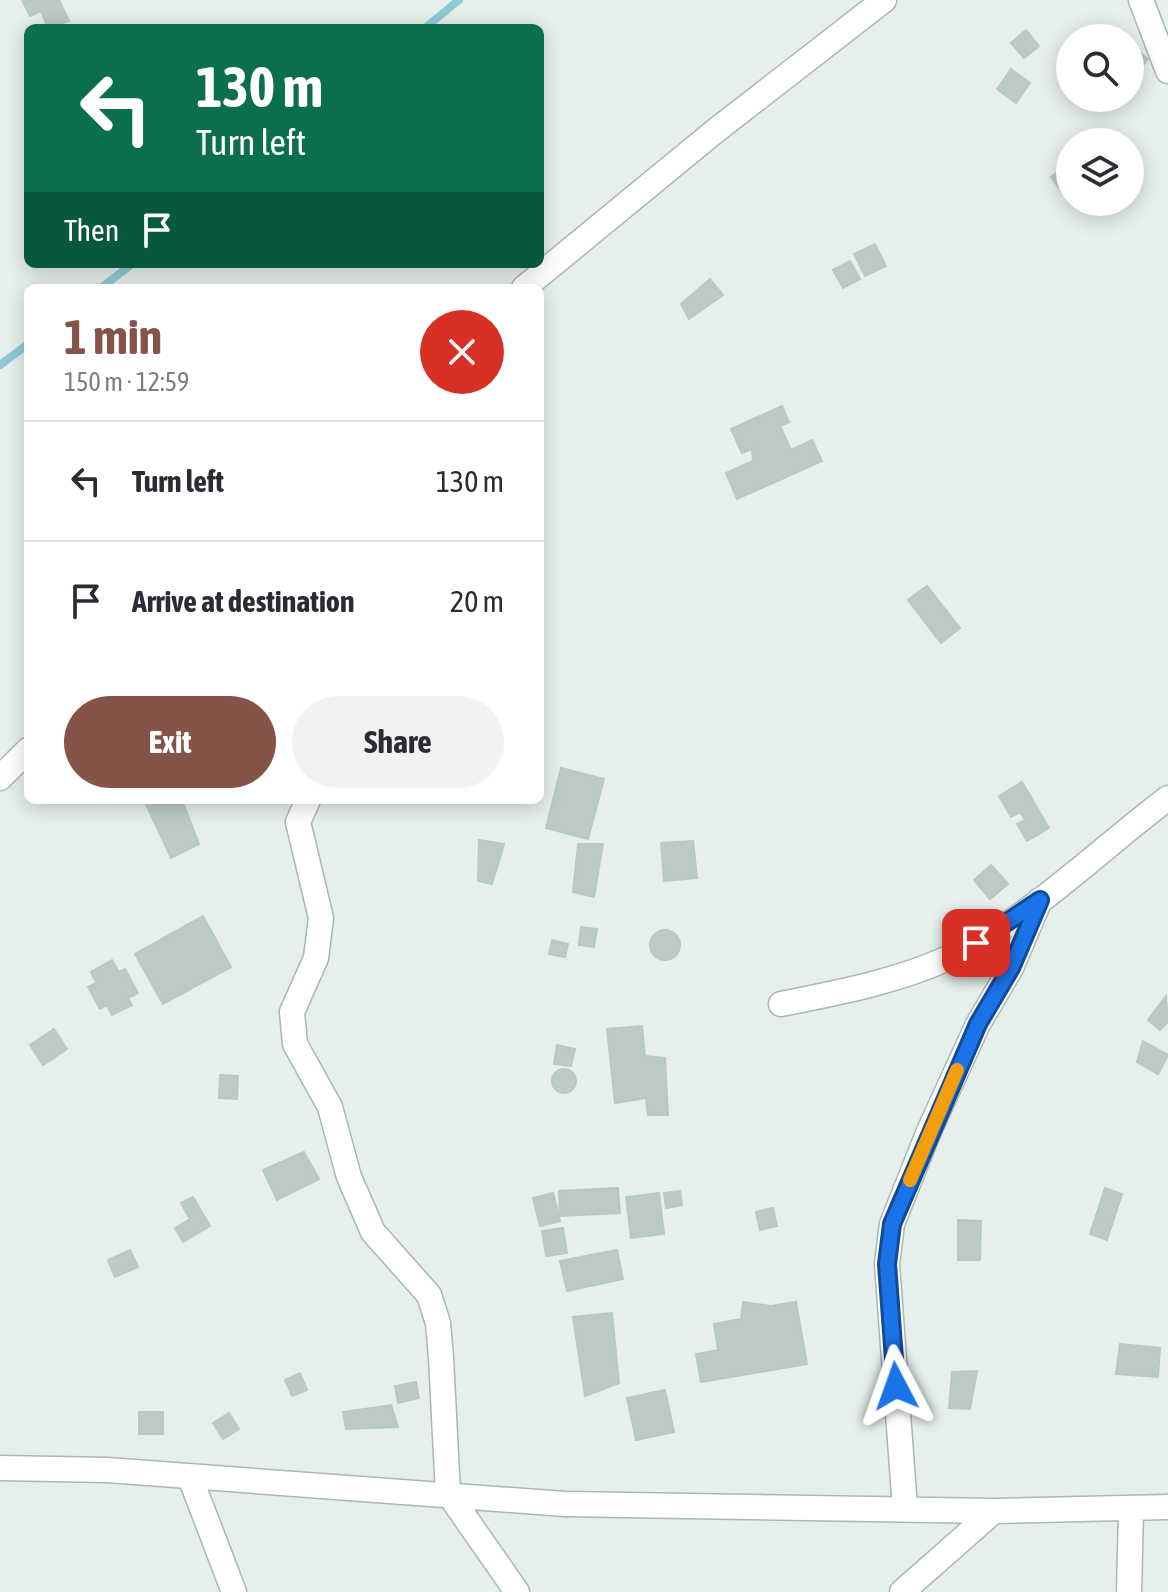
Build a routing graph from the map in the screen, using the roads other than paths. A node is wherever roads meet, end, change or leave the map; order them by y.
1 (884, 0) edge
2 (1141, 0) edge
3 (1168, 71) edge
4 (529, 284) edge
5 (24, 754) edge
6 (0, 778) edge
7 (1168, 798) edge
8 (306, 804) edge
9 (1040, 900) junction
10 (781, 1004) dead end
11 (0, 1468) edge
12 (190, 1477) junction
13 (448, 1493) junction
14 (1168, 1507) edge
15 (905, 1508) junction
16 (1131, 1510) junction
17 (994, 1511) junction
18 (234, 1592) edge
19 (517, 1592) edge
20 (902, 1592) edge
21 (1129, 1592) edge

1 - 4 street
2 - 3 street
5 - 6 street
7 - 9 street
8 - 13 street
9 - 10 street
9 - 15 street
11 - 12 street
12 - 13 street
12 - 18 street
13 - 15 street
13 - 19 street
14 - 16 street
15 - 17 street
16 - 17 street
16 - 21 street
17 - 20 street

